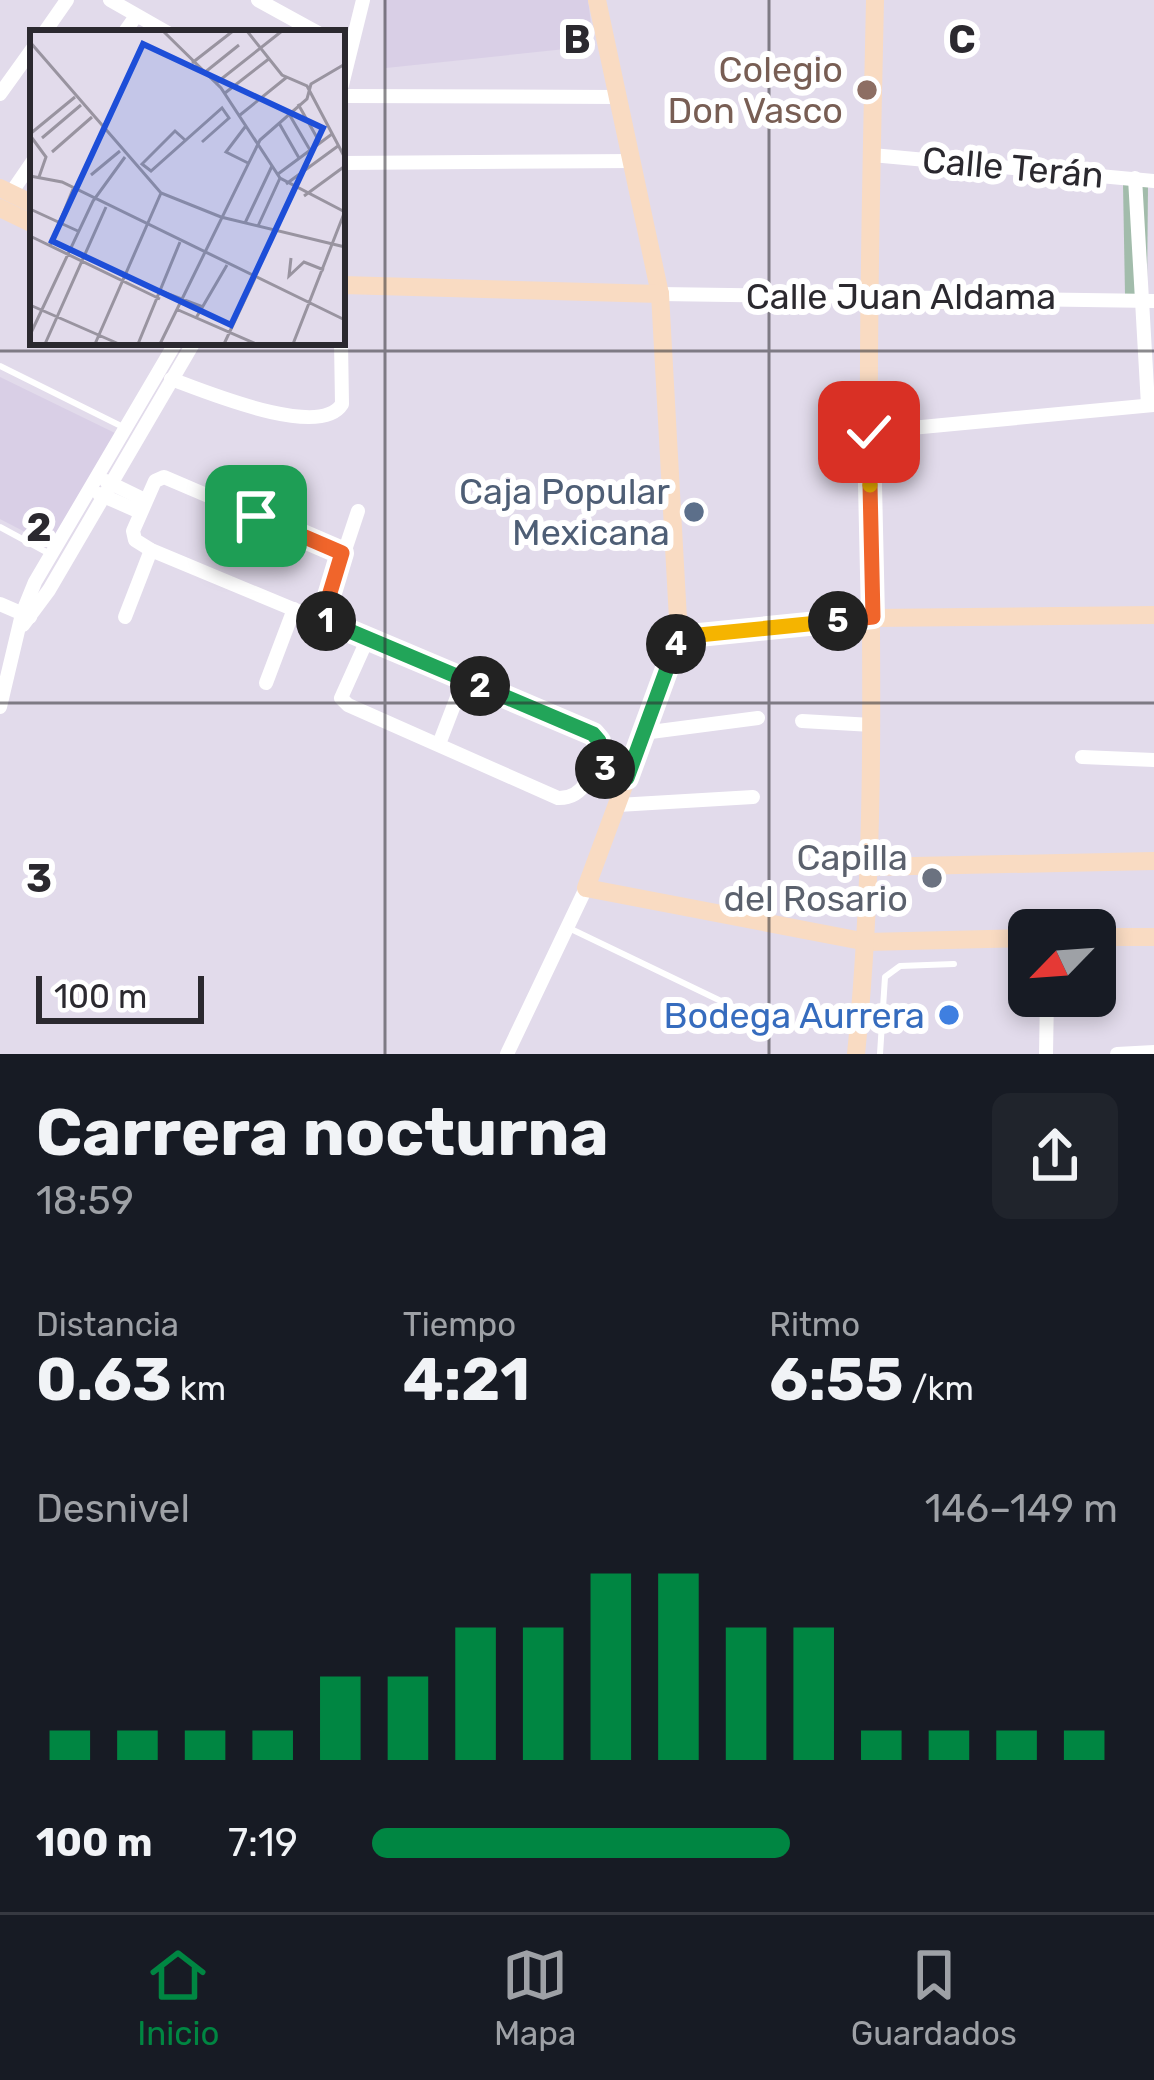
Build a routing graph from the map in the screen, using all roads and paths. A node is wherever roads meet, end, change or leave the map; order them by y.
1 (68, 0) edge
2 (110, 0) edge
3 (258, 0) edge
4 (362, 0) edge
5 (597, 0) edge
6 (875, 0) edge
7 (136, 16) junction
8 (46, 30) edge
9 (126, 30) edge
10 (162, 30) edge
11 (313, 30) edge
12 (347, 49) edge
13 (30, 52) edge
14 (0, 94) edge
15 (345, 96) edge
16 (618, 97) junction
17 (872, 155) junction
18 (633, 161) junction
19 (345, 163) edge
20 (30, 165) edge
21 (1135, 178) junction
22 (1154, 181) edge
23 (4, 196) edge
24 (30, 221) edge
25 (345, 285) edge
26 (660, 293) junction
27 (872, 300) junction
28 (1148, 301) edge
29 (174, 345) edge
30 (192, 345) edge
31 (341, 345) edge
32 (0, 366) edge
33 (171, 379) junction
34 (1151, 405) edge
35 (123, 427) junction
36 (869, 432) junction
37 (100, 486) junction
38 (142, 506) junction
39 (358, 511) dead end
40 (0, 527) edge
41 (151, 550) junction
42 (342, 553) junction
43 (50, 554) junction
44 (0, 604) edge
45 (294, 609) junction
46 (1154, 616) edge
47 (125, 617) dead end
48 (873, 617) junction
49 (322, 619) junction
50 (24, 620) junction
51 (679, 637) junction
52 (368, 638) junction
53 (464, 680) junction
54 (266, 683) dead end
55 (1, 701) edge
56 (758, 718) dead end
57 (802, 722) dead end
58 (872, 724) junction
59 (644, 733) junction
60 (439, 744) junction
61 (1082, 757) dead end
62 (1154, 760) edge
63 (592, 771) junction
64 (623, 791) junction
65 (753, 797) dead end
66 (1154, 861) edge
67 (868, 867) junction
68 (586, 888) junction
69 (568, 928) junction
70 (1154, 937) edge
71 (1116, 938) edge
72 (1008, 939) edge
73 (867, 942) junction
74 (954, 964) dead end
75 (748, 1013) dead end
76 (1047, 1017) edge
77 (1154, 1052) edge
78 (507, 1054) edge
79 (856, 1054) edge
80 (880, 1054) edge
81 (1046, 1054) edge
82 (1117, 1054) edge

1 - 8 street
2 - 7 street
3 - 11 street
4 - 12 street
5 - 16 street
6 - 17 street
7 - 9 street
7 - 10 street
13 - 14 street
15 - 16 street
16 - 18 street
17 - 21 street, Calle Terán
17 - 27 street
18 - 19 street
18 - 26 street
20 - 23 street
21 - 22 street, Calle Terán
21 - 28 street
23 - 24 street
25 - 26 street
26 - 27 street, Calle Juan Aldama
26 - 51 street
27 - 28 street, Calle Juan Aldama
27 - 36 street
28 - 34 street
29 - 35 street
30 - 33 street
31 - 33 street
32 - 35 lane
33 - 37 street
34 - 36 street
35 - 37 street
36 - 48 street
37 - 38 street
37 - 43 street
37 - 50 street
38 - 41 street
38 - 42 street
39 - 42 street
40 - 43 lane
41 - 45 street
41 - 47 street
42 - 49 street
43 - 50 street
44 - 50 street
45 - 49 street
45 - 54 street
46 - 48 street
48 - 51 street
48 - 58 street
49 - 52 street
50 - 55 street
51 - 59 street
52 - 53 street
52 - 60 street
53 - 60 street
53 - 63 street
56 - 59 street
57 - 58 street
58 - 67 street
59 - 64 street
60 - 63 street
61 - 62 street
63 - 64 street
64 - 65 street
64 - 68 street
66 - 67 street
67 - 73 street
68 - 69 street
68 - 73 street
69 - 75 lane
69 - 78 street
70 - 71 street
72 - 73 street
73 - 79 street
74 - 80 lane
76 - 81 street
77 - 82 street

